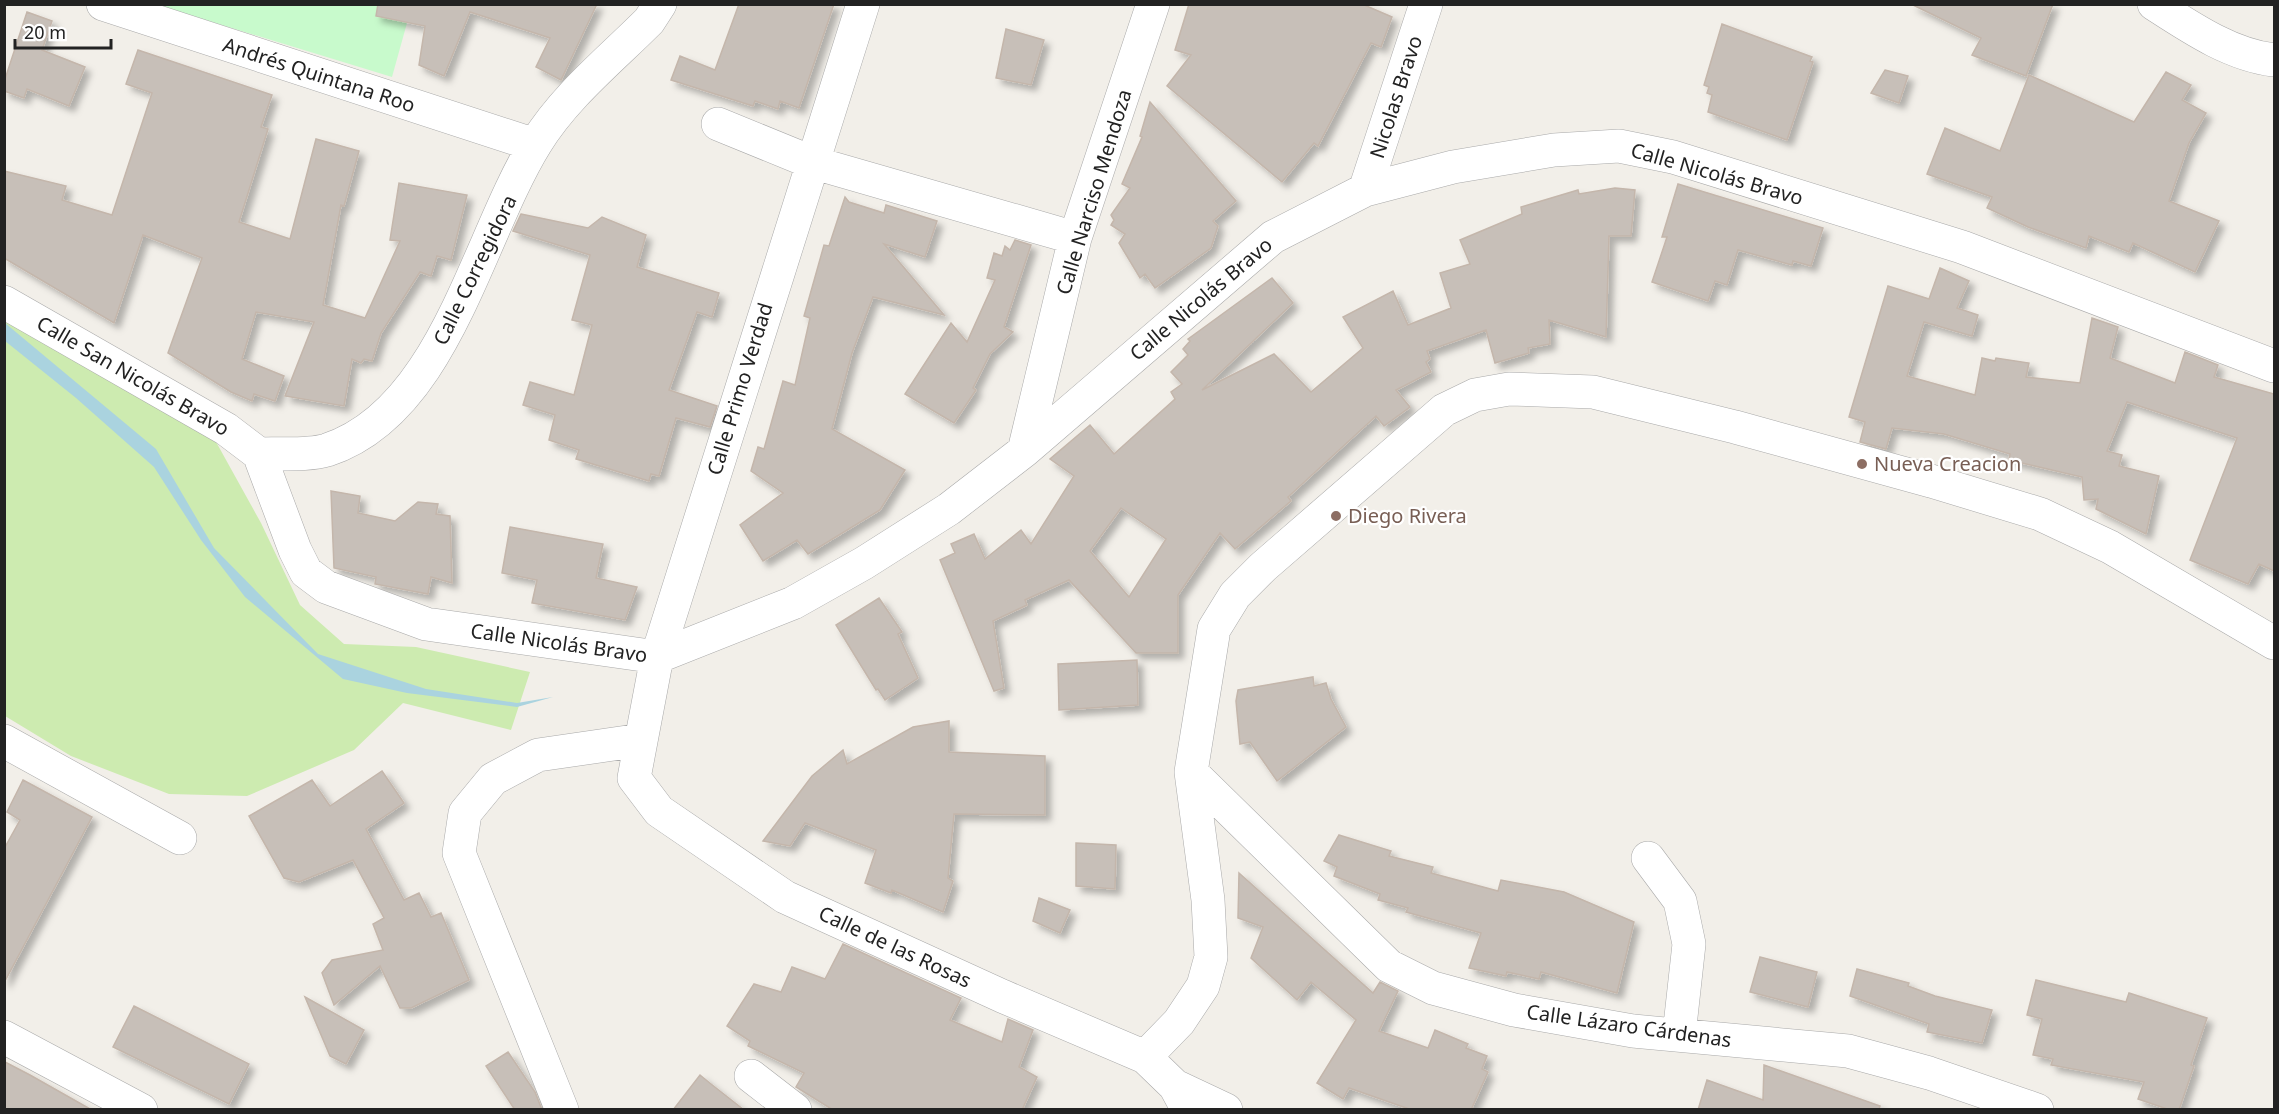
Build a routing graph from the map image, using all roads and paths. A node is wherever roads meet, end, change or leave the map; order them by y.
1 (104, 4) edge
2 (863, 4) edge
3 (1153, 4) edge
4 (1426, 4) edge
5 (2159, 6) edge
6 (661, 10) edge
7 (2274, 60) edge
8 (718, 124) dead end
9 (535, 145) junction
10 (811, 162) junction
11 (1365, 190) junction
12 (1075, 238) junction
13 (4, 302) edge
14 (2274, 366) edge
15 (1024, 451) junction
16 (259, 454) junction
17 (2274, 643) edge
18 (657, 657) junction
19 (641, 740) junction
20 (4, 741) edge
21 (1191, 772) junction
22 (634, 778) joint
23 (180, 838) dead end
24 (1648, 858) dead end
25 (1679, 1035) junction
26 (4, 1037) edge
27 (1145, 1057) junction
28 (751, 1076) dead end
29 (1181, 1098) edge
30 (104, 1102) edge
31 (141, 1110) edge
32 (562, 1110) edge
33 (795, 1110) edge
34 (1226, 1110) edge
35 (2037, 1110) edge

1 - 9 street, Andrés Quintana Roo
2 - 10 street, Calle Primo Verdad
3 - 12 street, Calle Narciso Mendoza
4 - 11 street, Nicolas Bravo
5 - 7 street
6 - 9 street, Calle Corregidora
8 - 10 street
9 - 16 street, Calle Corregidora
10 - 12 street
10 - 18 street, Calle Primo Verdad
11 - 14 street, Calle Nicolás Bravo
11 - 15 street, Calle Nicolás Bravo
12 - 15 street, Calle Narciso Mendoza
13 - 16 street, Calle San Nicolás Bravo
15 - 18 street, Calle Nicolás Bravo
16 - 18 street, Calle Nicolás Bravo
17 - 21 street
18 - 19 street, Calle Primo Verdad
19 - 22 street, Calle Primo Verdad
19 - 32 street
20 - 23 street
21 - 25 street, Calle Lázaro Cárdenas
21 - 27 street
22 - 27 street, Calle de las Rosas
24 - 25 street
25 - 35 street, Calle Lázaro Cárdenas
26 - 30 street
27 - 29 street, Calle de las Rosas
28 - 33 street
29 - 34 street, Calle de las Rosas
30 - 31 street

